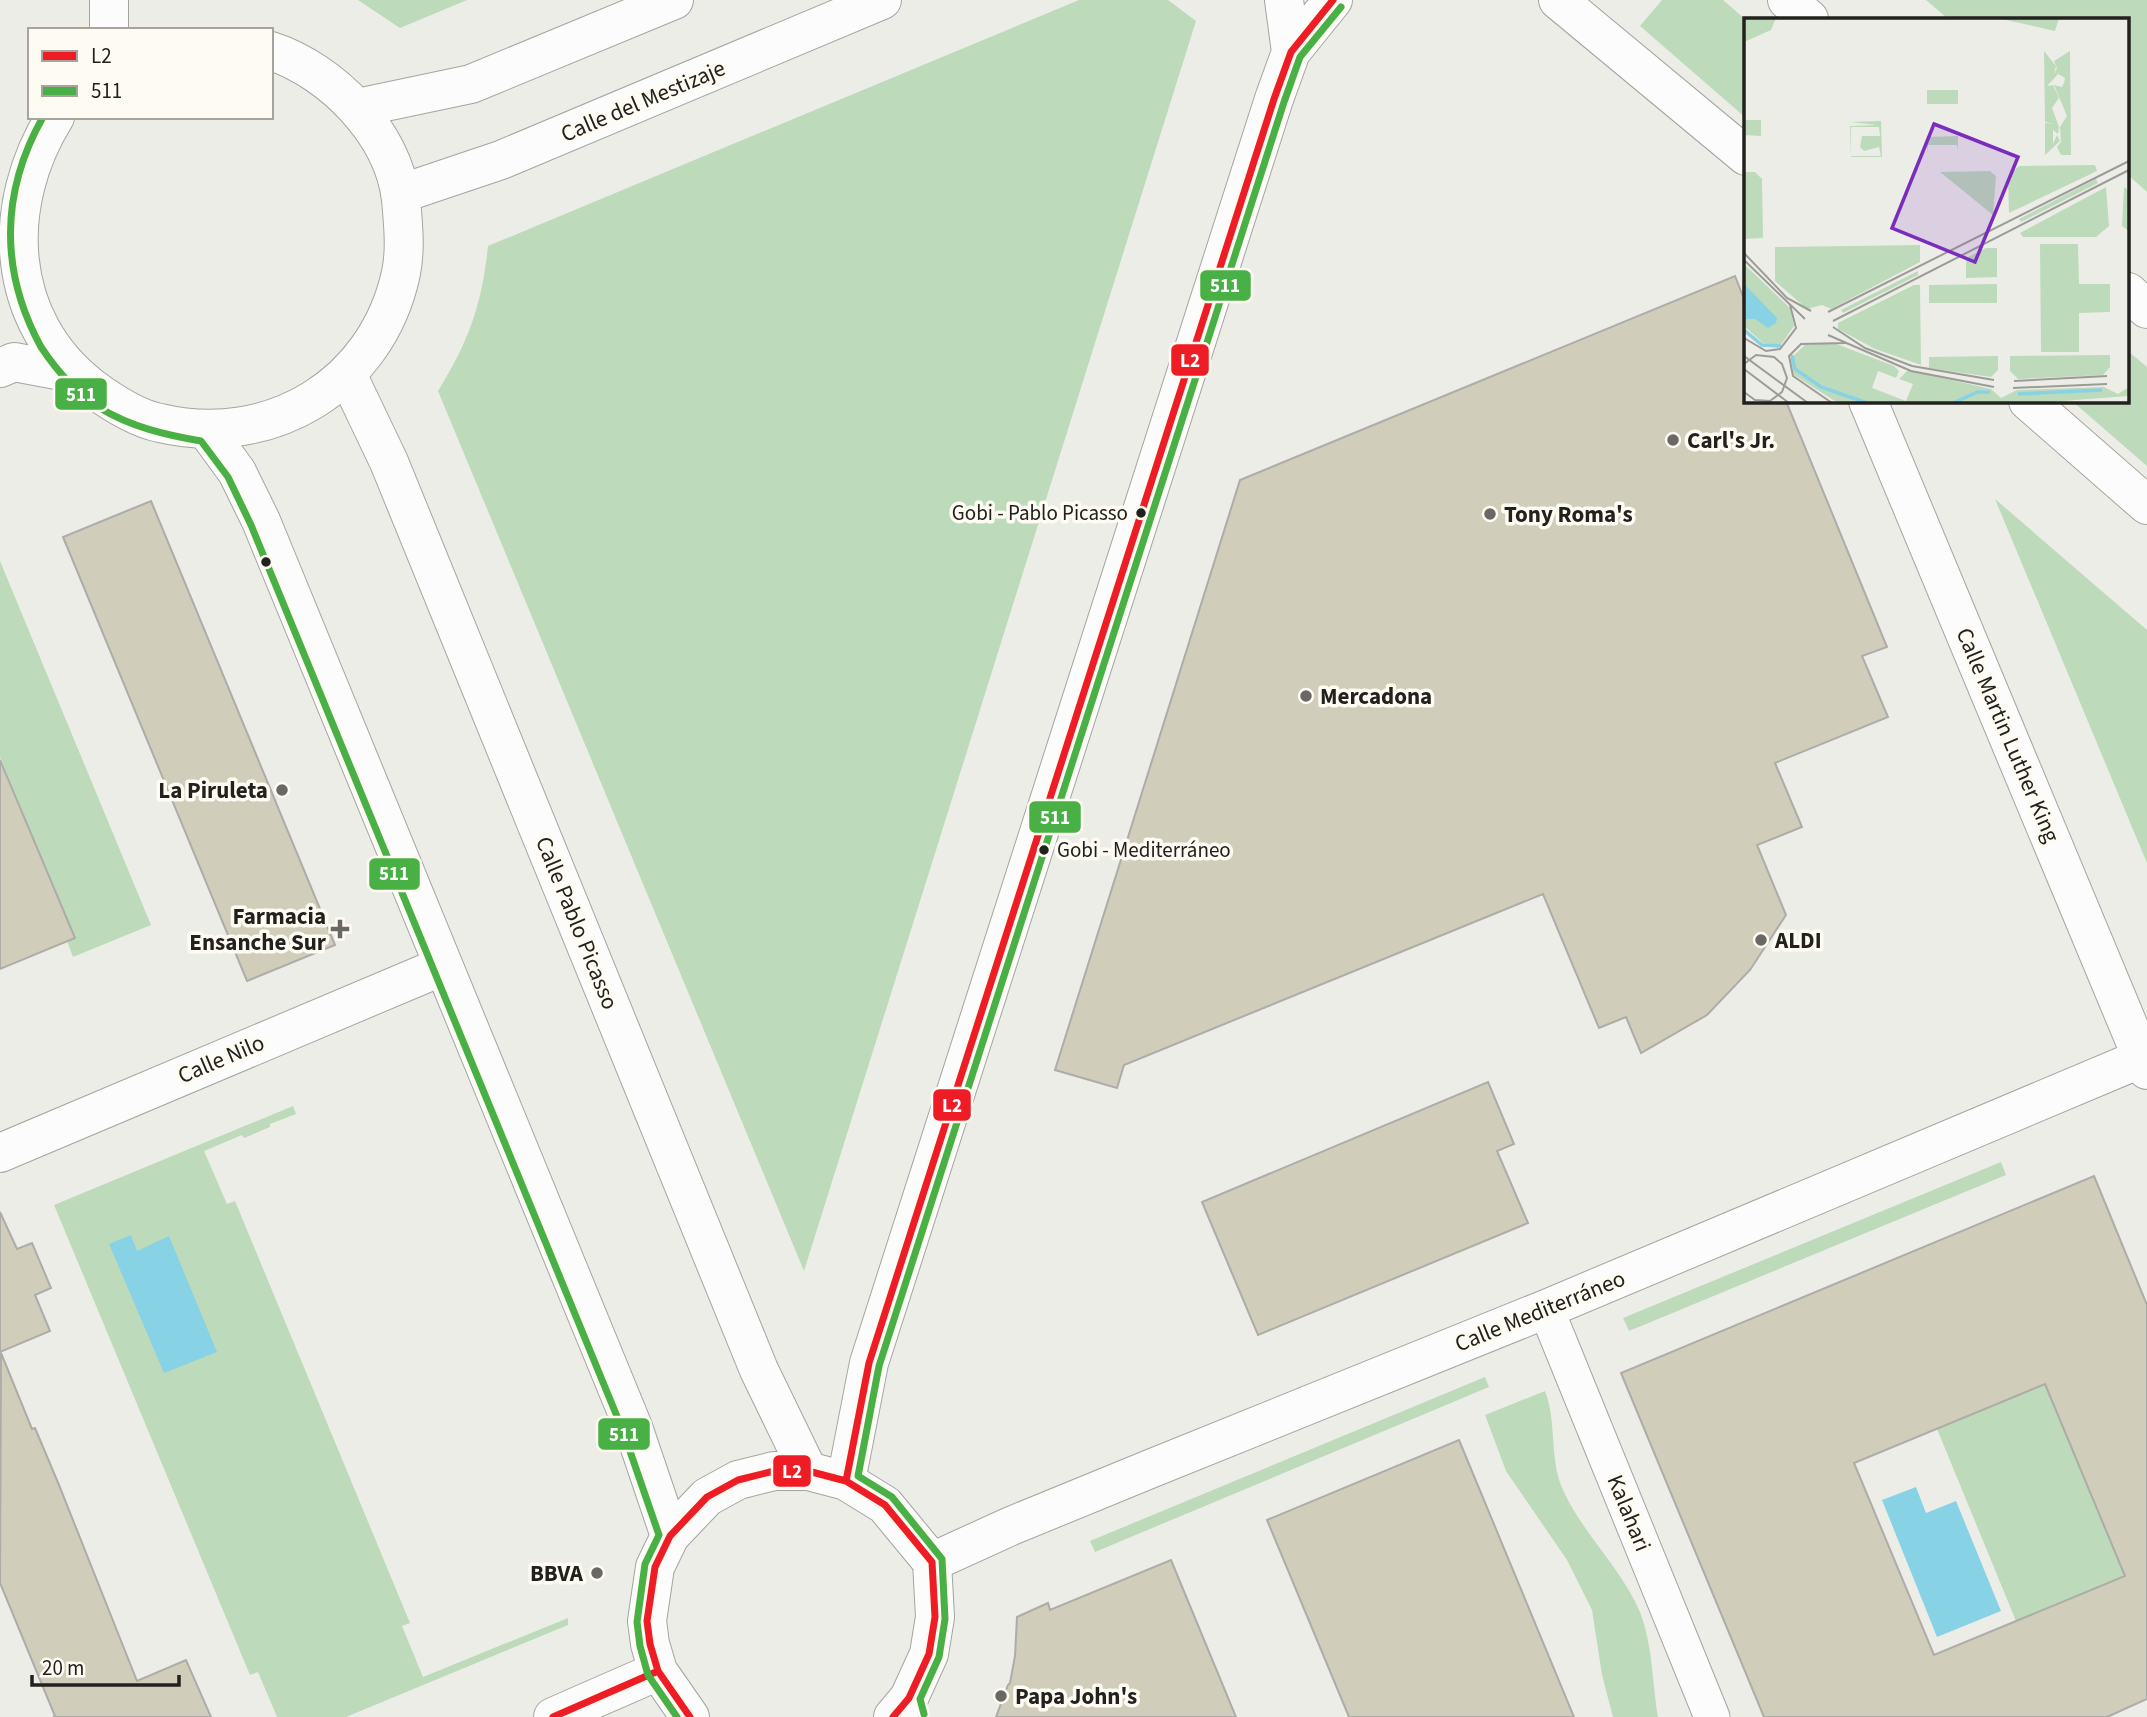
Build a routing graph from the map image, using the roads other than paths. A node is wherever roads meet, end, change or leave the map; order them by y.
1 (109, 0) edge
2 (674, 0) edge
3 (882, 0) edge
4 (1284, 0) edge
5 (1333, 0) edge
6 (1558, 0) edge
7 (1787, 0) edge
8 (1808, 18) edge
9 (109, 28) edge
10 (273, 52) edge
11 (1291, 52) junction
12 (356, 108) junction
13 (54, 119) edge
14 (1744, 154) edge
15 (400, 194) junction
16 (9, 268) edge
17 (2130, 294) edge
18 (2147, 309) edge
19 (0, 368) edge
20 (73, 373) junction
21 (347, 374) junction
22 (1868, 402) edge
23 (2029, 402) edge
24 (207, 431) junction
25 (2147, 505) edge
26 (443, 966) junction
27 (2145, 1061) edge
28 (0, 1153) edge
29 (1546, 1309) junction
30 (808, 1471) junction
31 (846, 1482) junction
32 (670, 1536) junction
33 (932, 1562) junction
34 (658, 1671) junction
35 (905, 1711) edge
36 (552, 1717) edge
37 (690, 1717) edge
38 (1712, 1717) edge

1 - 9 street
2 - 12 street
3 - 15 street, Calle del Mestizaje
4 - 11 street
5 - 11 street
6 - 14 street
7 - 8 street
10 - 12 street
11 - 31 street
12 - 15 street
13 - 16 street
15 - 21 street
16 - 20 street
17 - 18 street
19 - 20 street
20 - 24 street
21 - 24 street
21 - 30 street, Calle Pablo Picasso
22 - 27 street, Calle Martin Luther King
23 - 25 street
24 - 26 street
26 - 28 street, Calle Nilo
26 - 32 street
27 - 29 street, Calle Mediterráneo
29 - 33 street, Calle Mediterráneo
29 - 38 street, Kalahari
30 - 31 street
30 - 32 street
31 - 33 street
32 - 34 street
33 - 35 street
34 - 36 street
34 - 37 street

